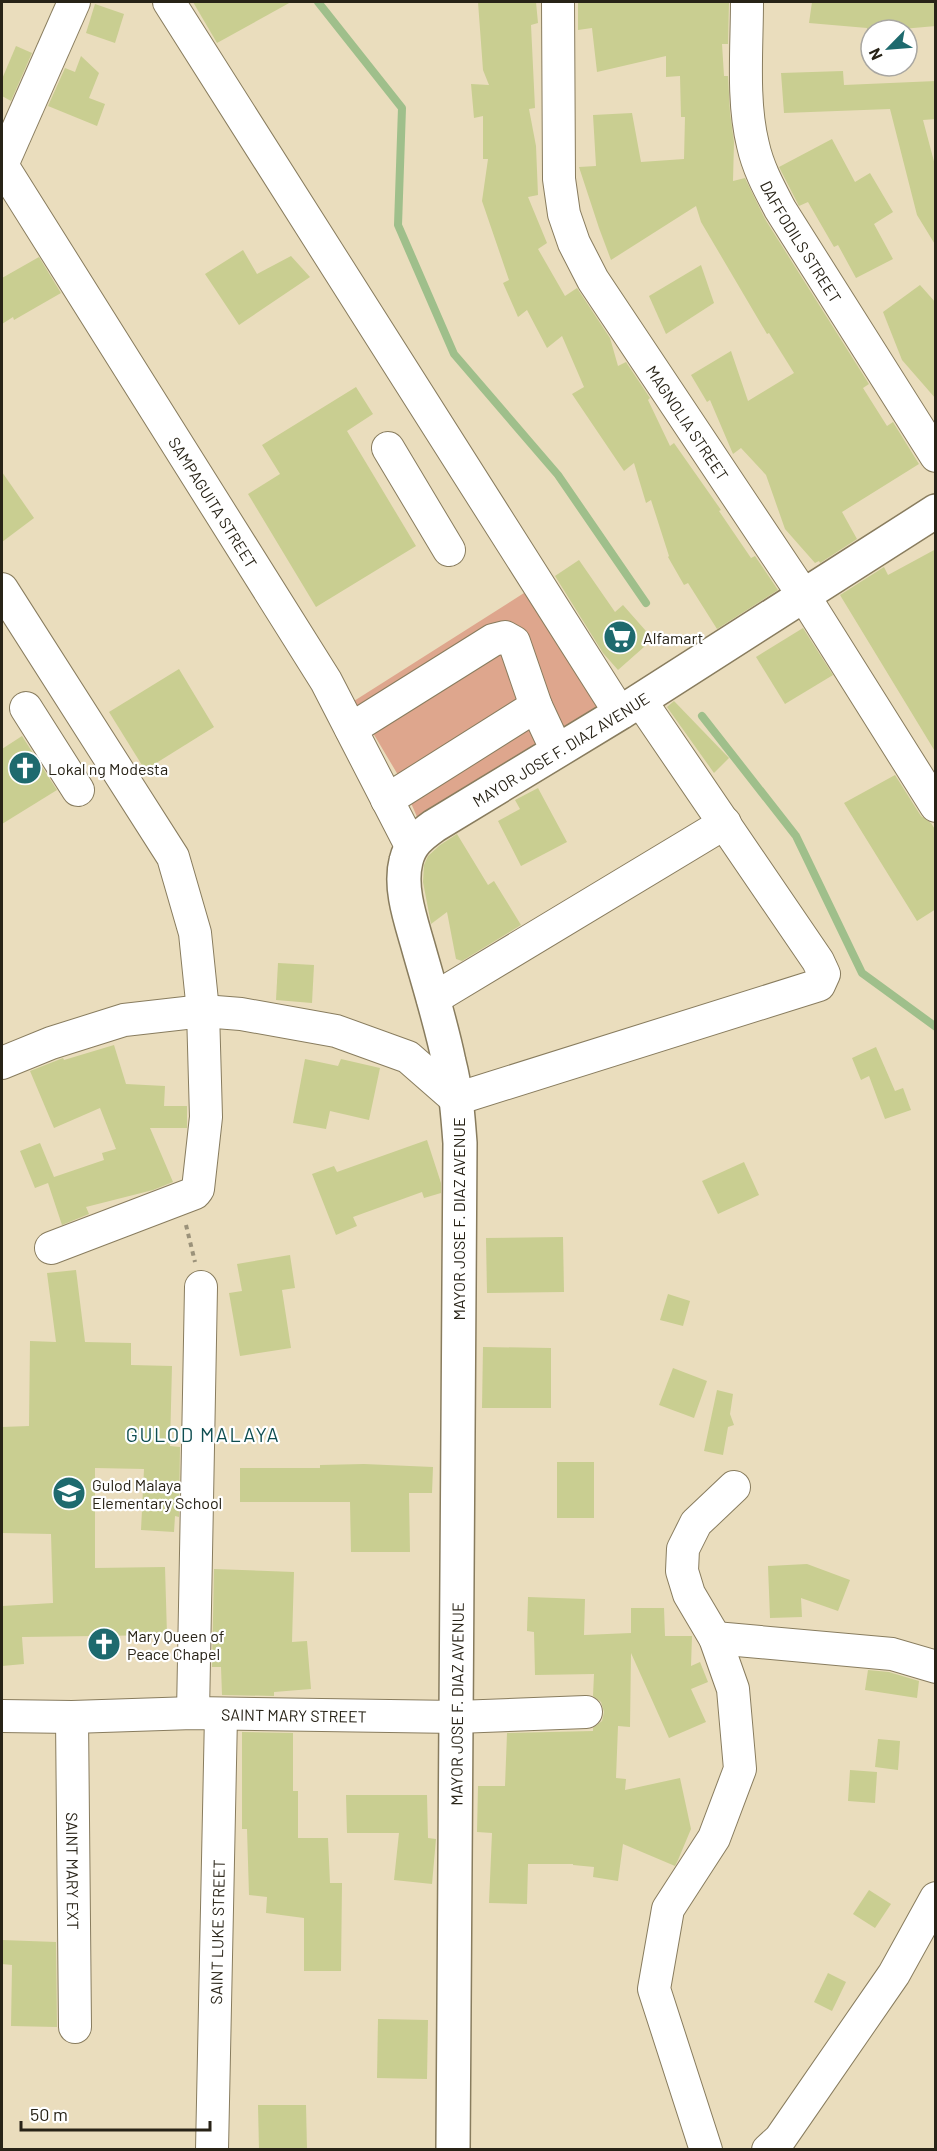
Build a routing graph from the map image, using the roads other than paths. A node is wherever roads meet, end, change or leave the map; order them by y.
1 (74, 2) edge
2 (169, 2) edge
3 (558, 2) edge
4 (747, 2) edge
5 (2, 165) edge
6 (388, 448) dead end
7 (936, 456) edge
8 (936, 512) edge
9 (449, 550) dead end
10 (2, 589) edge
11 (804, 596) junction
12 (536, 706) junction
13 (630, 707) junction
14 (26, 708) dead end
15 (351, 729) junction
16 (557, 751) junction
17 (78, 790) dead end
18 (387, 800) junction
19 (936, 806) edge
20 (725, 823) junction
21 (411, 846) junction
22 (433, 999) junction
23 (203, 1011) junction
24 (2, 1063) edge
25 (456, 1099) junction
26 (51, 1248) dead end
27 (201, 1287) road end
28 (734, 1487) dead end
29 (715, 1638) junction
30 (936, 1667) edge
31 (586, 1713) dead end
32 (207, 1714) junction
33 (2, 1716) edge
34 (72, 1717) junction
35 (457, 1718) junction
36 (936, 1898) edge
37 (75, 2027) dead end
38 (212, 2150) edge
39 (453, 2150) edge
40 (706, 2150) edge
41 (768, 2150) edge

1 - 5 street
2 - 13 street
3 - 11 street, MAGNOLIA STREET
4 - 7 street, DAFFODILS STREET
5 - 15 street, SAMPAGUITA STREET
6 - 9 street
8 - 11 main road, MAYOR JOSE F. DIAZ AVENUE
10 - 23 street
11 - 13 main road, MAYOR JOSE F. DIAZ AVENUE
11 - 19 street, MAGNOLIA STREET
12 - 15 street
12 - 16 street
12 - 18 street
13 - 16 main road, MAYOR JOSE F. DIAZ AVENUE
13 - 20 street
14 - 17 street
15 - 18 street, SAMPAGUITA STREET
16 - 21 main road, MAYOR JOSE F. DIAZ AVENUE
18 - 21 street, SAMPAGUITA STREET
20 - 22 street
20 - 25 street
21 - 22 main road, MAYOR JOSE F. DIAZ AVENUE
22 - 25 main road, MAYOR JOSE F. DIAZ AVENUE
23 - 24 street
23 - 25 street
23 - 26 street
25 - 35 main road, MAYOR JOSE F. DIAZ AVENUE
27 - 32 street, SAINT LUKE STREET
28 - 29 street
29 - 30 street
29 - 40 street
31 - 35 street, SAINT MARY STREET
32 - 34 street, SAINT MARY STREET
32 - 35 street, SAINT MARY STREET
32 - 38 street, SAINT LUKE STREET
33 - 34 street, SAINT MARY STREET
34 - 37 street, SAINT MARY EXT
35 - 39 main road, MAYOR JOSE F. DIAZ AVENUE
36 - 41 street

